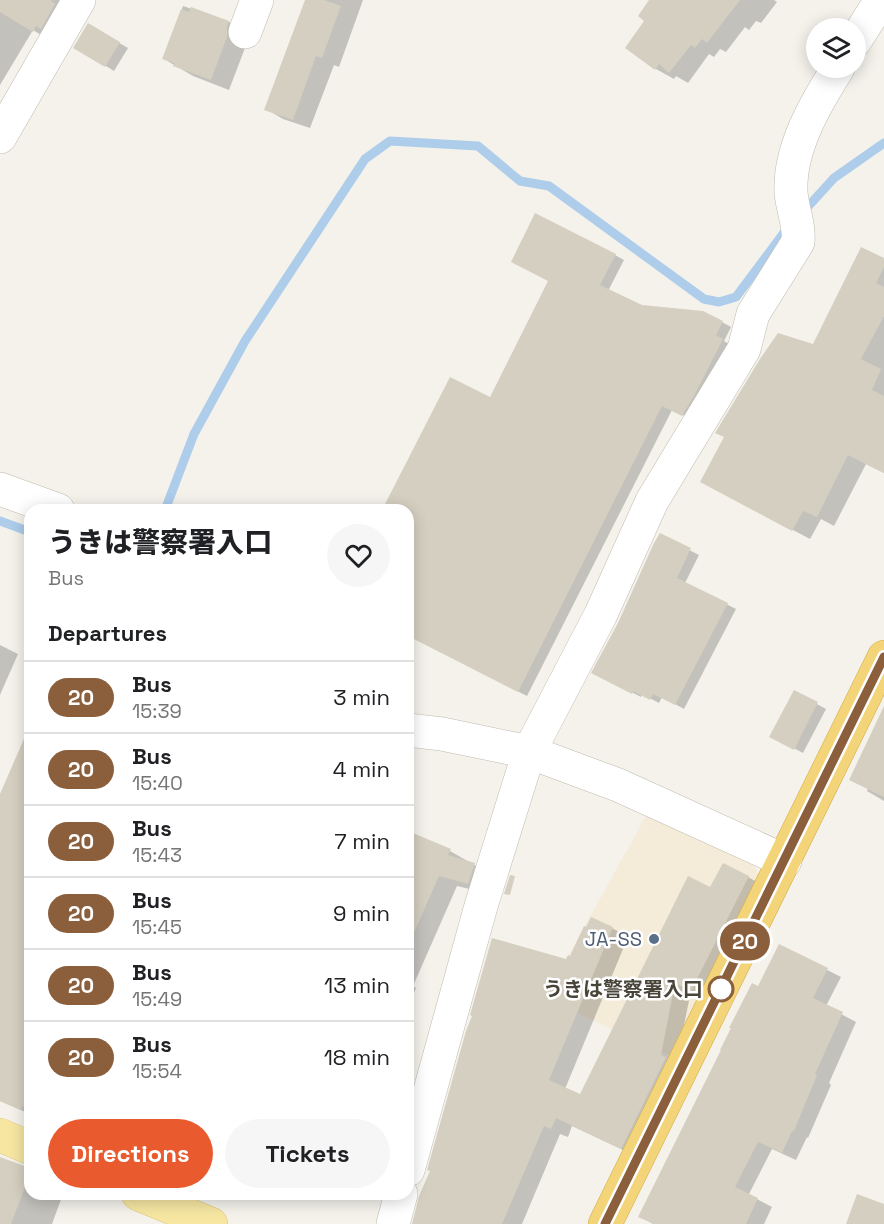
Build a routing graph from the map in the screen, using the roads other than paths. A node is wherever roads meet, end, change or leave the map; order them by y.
1 (79, 0) edge
2 (257, 0) edge
3 (883, 0) edge
4 (866, 24) edge
5 (245, 32) dead end
6 (832, 78) edge
7 (0, 137) edge
8 (0, 489) edge
9 (41, 504) edge
10 (884, 657) edge
11 (414, 731) edge
12 (529, 752) junction
13 (784, 861) junction
14 (0, 1135) edge
15 (24, 1145) edge
16 (414, 1148) edge
17 (153, 1200) edge
18 (399, 1200) edge
19 (211, 1224) edge
20 (393, 1224) edge
21 (605, 1224) edge

1 - 7 street
2 - 5 street
3 - 4 street
6 - 12 street
8 - 9 street
10 - 13 highway
11 - 12 street
12 - 13 street
12 - 16 street
13 - 21 highway
14 - 15 main road
17 - 19 main road
18 - 20 street

